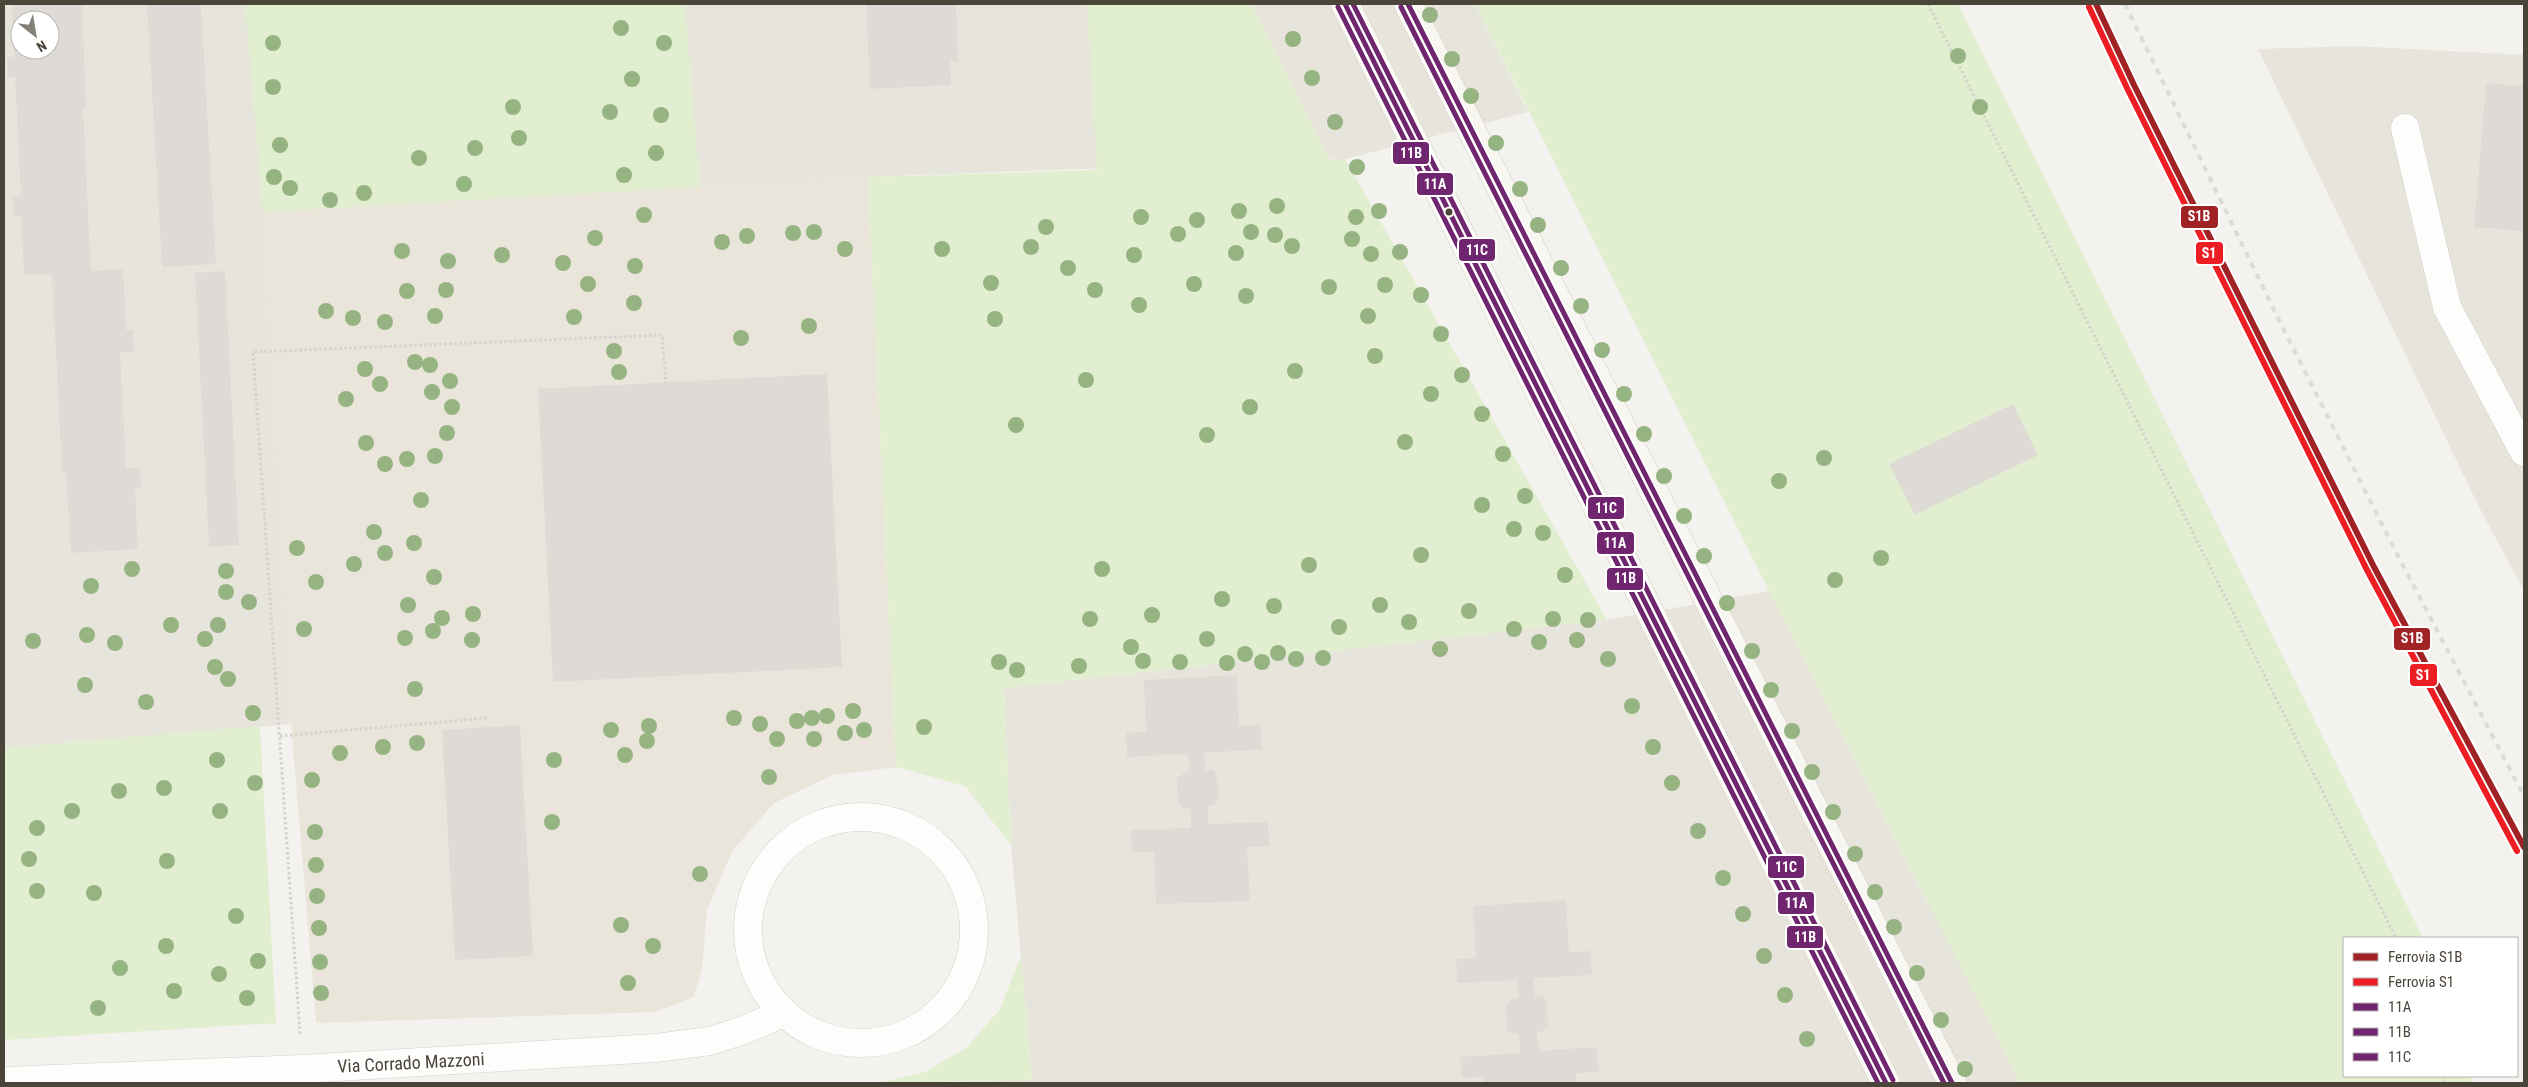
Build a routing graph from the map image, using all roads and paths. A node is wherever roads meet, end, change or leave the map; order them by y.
1 (1345, 4) edge
2 (1408, 4) edge
3 (1928, 4) edge
4 (2405, 128) dead end
5 (666, 382) dead end
6 (2524, 452) edge
7 (488, 718) dead end
8 (280, 736) junction
9 (2395, 937) edge
10 (783, 1013) junction
11 (302, 1069) junction
12 (4, 1081) edge
13 (1886, 1083) edge
14 (1952, 1083) edge

1 - 13 main road
2 - 14 main road
3 - 9 path
4 - 6 street
5 - 8 path
7 - 8 path
8 - 11 path
10 - 10 street
10 - 11 street, Via Corrado Mazzoni
11 - 12 street, Via Corrado Mazzoni

